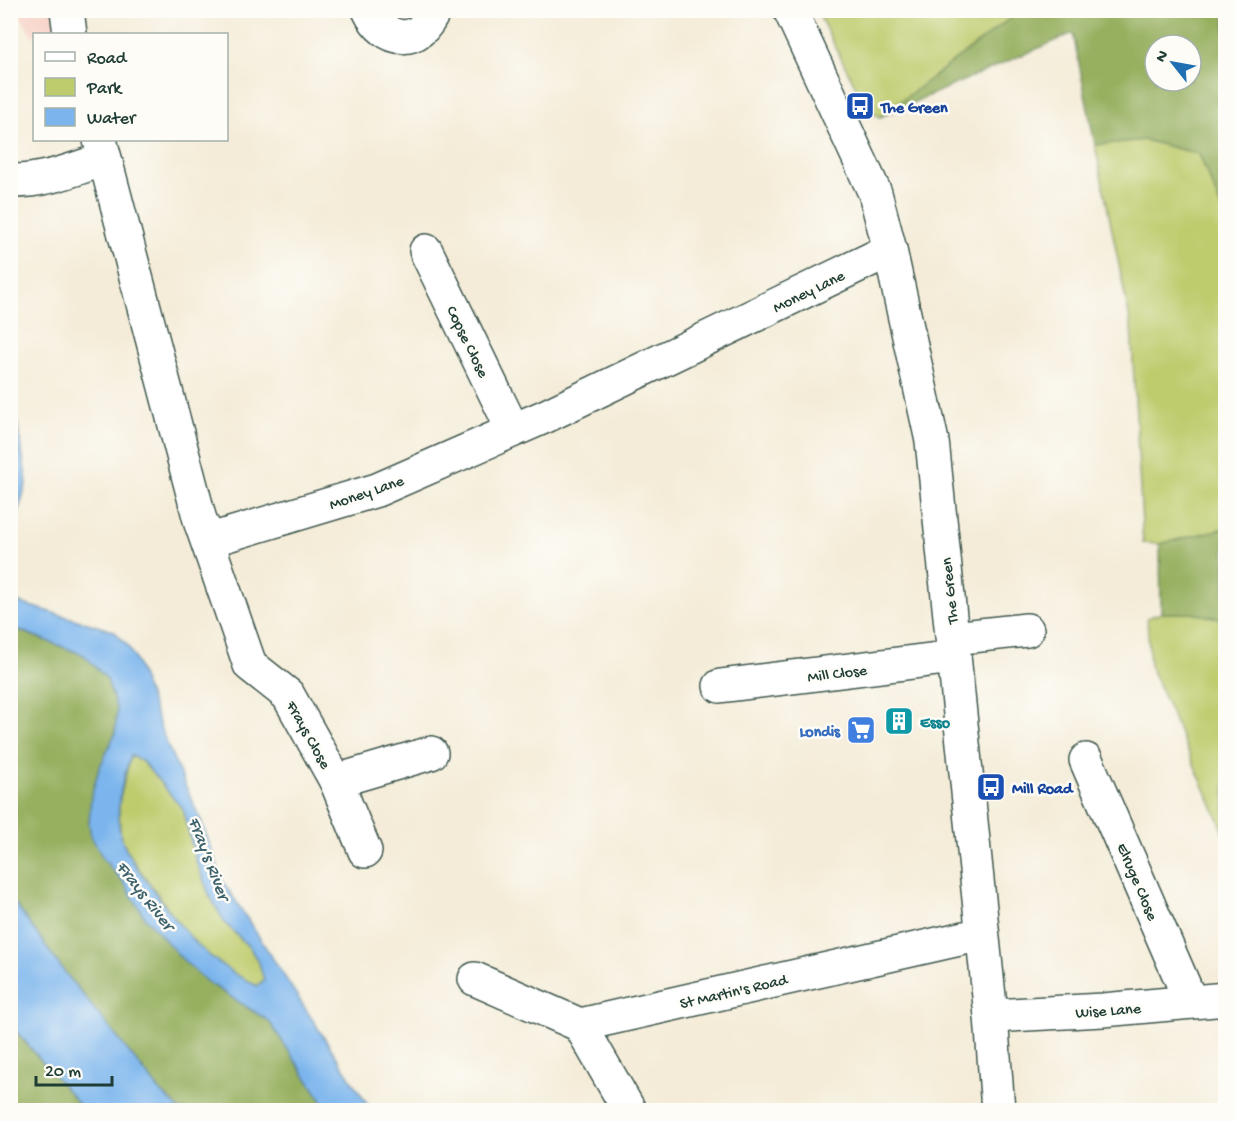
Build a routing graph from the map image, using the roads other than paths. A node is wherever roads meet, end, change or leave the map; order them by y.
1 (67, 10) edge
2 (369, 10) edge
3 (434, 10) edge
4 (790, 10) edge
5 (70, 33) edge
6 (103, 149) edge
7 (10, 181) edge
8 (890, 250) junction
9 (426, 251) dead end
10 (513, 430) junction
11 (203, 529) junction
12 (1027, 630) dead end
13 (954, 647) junction
14 (720, 686) dead end
15 (431, 753) dead end
16 (1086, 760) dead end
17 (336, 781) junction
18 (365, 851) dead end
19 (982, 934) junction
20 (475, 979) dead end
21 (1226, 999) edge
22 (1191, 1002) junction
23 (991, 1016) junction
24 (580, 1025) junction
25 (629, 1110) edge
26 (998, 1110) edge

1 - 5 street
2 - 3 street
4 - 8 street, The Green
6 - 7 street
6 - 11 street
8 - 10 street, Money Lane
8 - 13 street, The Green
9 - 10 street, Copse Close
10 - 11 street, Money Lane
11 - 17 street, Frays Close
12 - 13 street, Mill Close
13 - 14 street, Mill Close
13 - 19 street, The Green
15 - 17 street
16 - 22 street, Elruge Close
17 - 18 street, Frays Close
19 - 23 street, The Green
19 - 24 street, St Martin's Road
20 - 24 street
21 - 22 street, Wise Lane
22 - 23 street, Wise Lane
23 - 26 street
24 - 25 street

